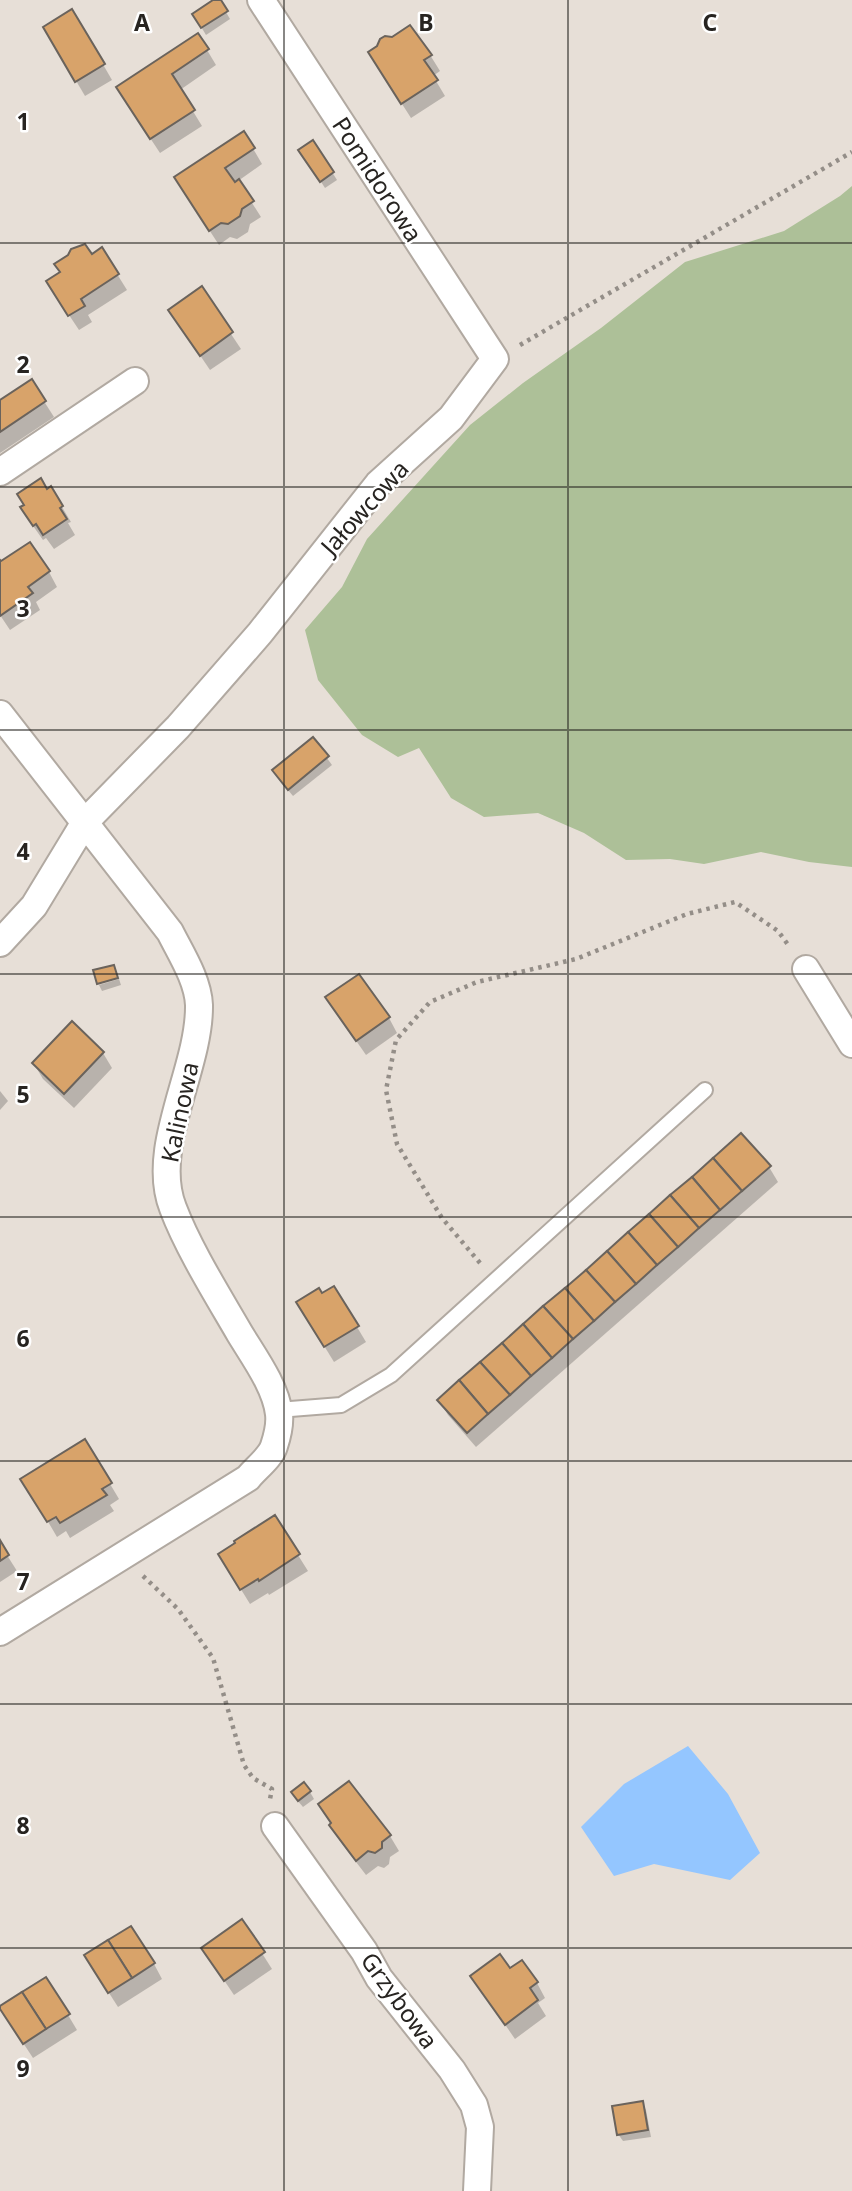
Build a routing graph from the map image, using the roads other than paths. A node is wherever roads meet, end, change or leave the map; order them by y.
1 (261, 0) edge
2 (495, 359) joint
3 (135, 381) dead end
4 (0, 472) edge
5 (0, 714) edge
6 (85, 822) junction
7 (0, 943) edge
8 (806, 969) road end
9 (852, 1044) edge
10 (705, 1090) dead end
11 (278, 1410) junction
12 (0, 1632) edge
13 (275, 1826) road end
14 (477, 2191) edge

1 - 2 street, Pomidorowa
2 - 6 street, Jałowcowa
3 - 4 street
5 - 6 street, Kalinowa
6 - 7 street, Jałowcowa
6 - 11 street, Kalinowa
8 - 9 street
10 - 11 lane
11 - 12 street, Kalinowa
13 - 14 street, Grzybowa

